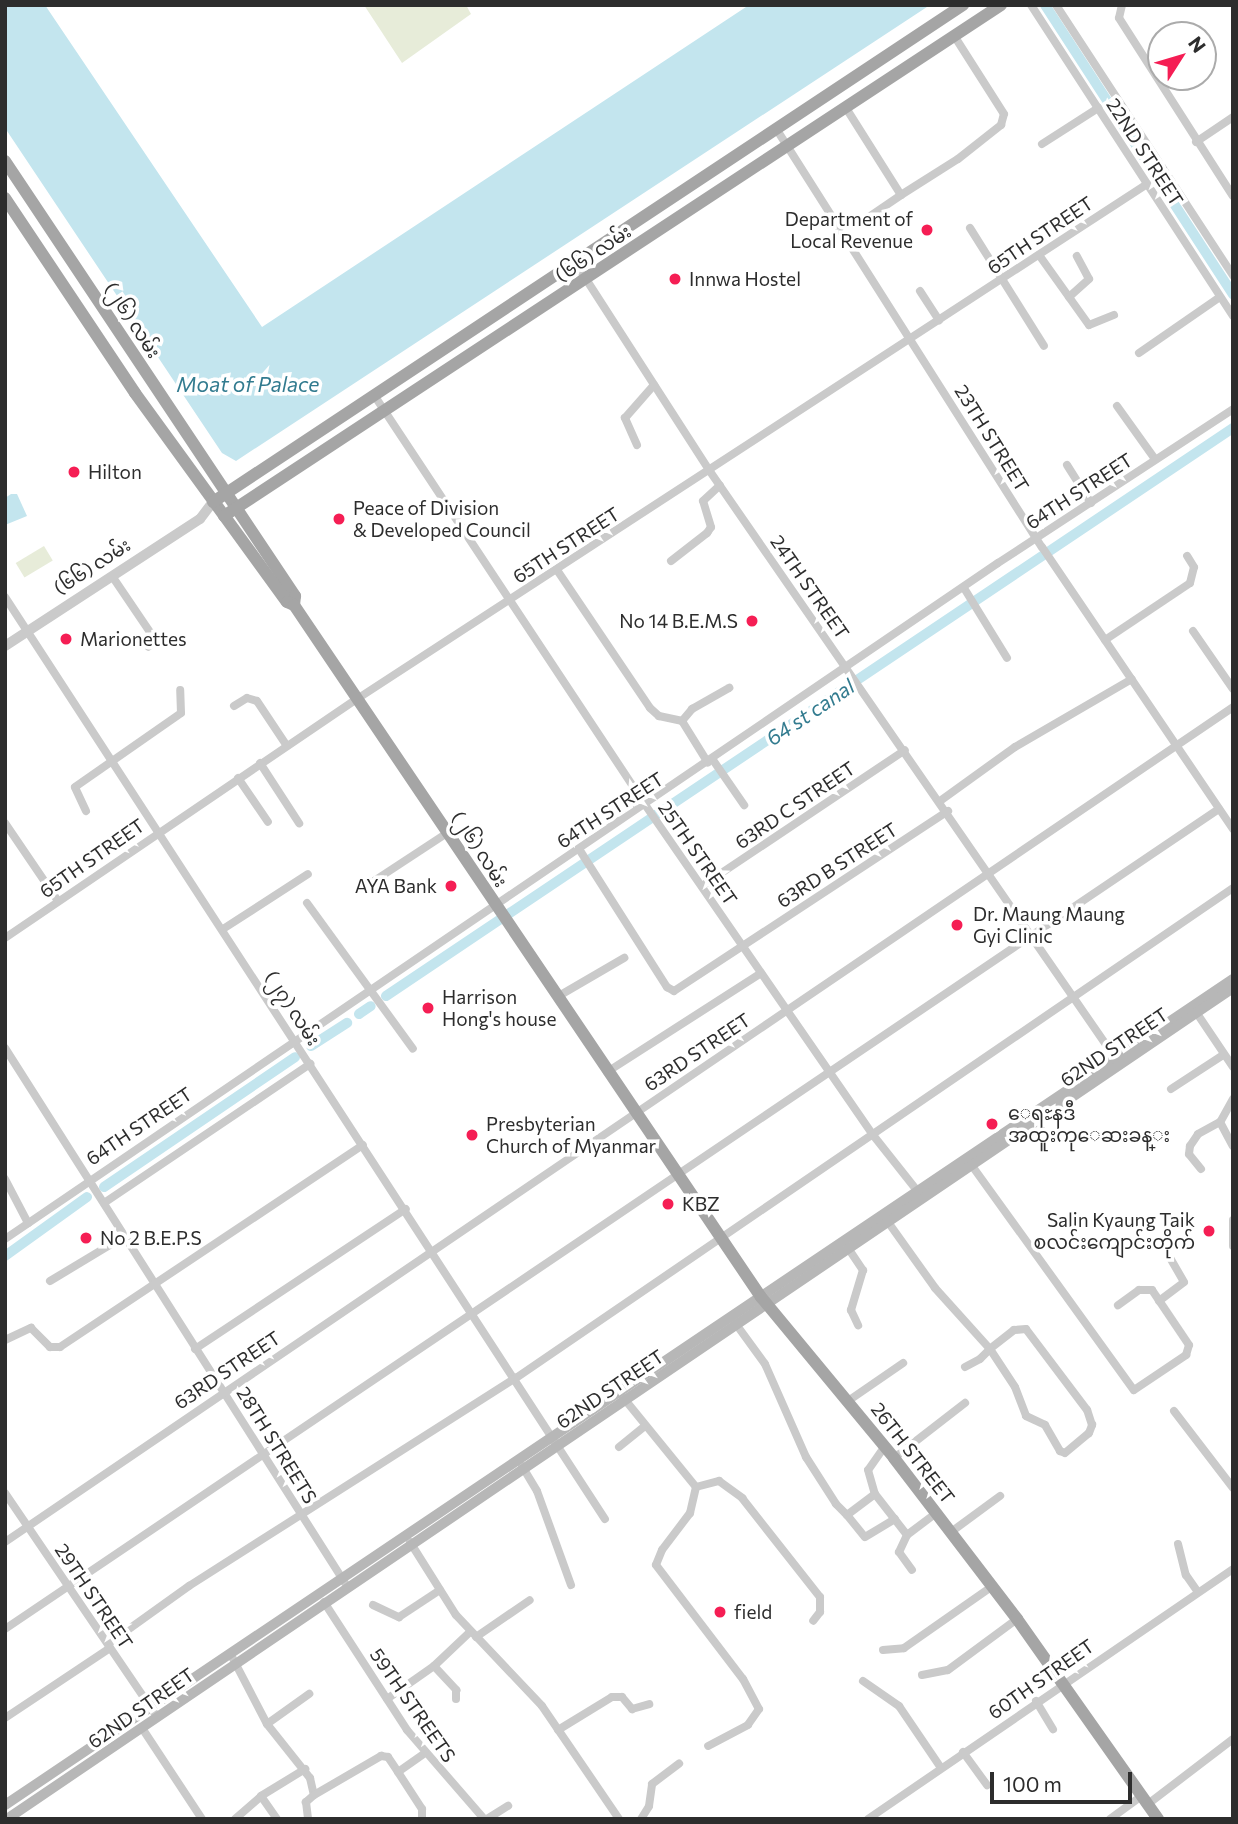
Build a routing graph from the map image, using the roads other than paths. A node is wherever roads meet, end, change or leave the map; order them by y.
1 (963, 5) edge
2 (1001, 5) edge
3 (1031, 5) edge
4 (1056, 5) edge
5 (1122, 5) edge
6 (955, 37) junction
7 (846, 108) junction
8 (1098, 108) junction
9 (1233, 117) edge
10 (777, 130) junction
11 (1196, 142) junction
12 (1042, 145) dead end
13 (787, 146) junction
14 (5, 161) edge
15 (1147, 184) junction
16 (901, 195) junction
17 (1233, 196) edge
18 (5, 198) edge
19 (860, 223) dead end
20 (970, 228) dead end
21 (1039, 255) junction
22 (1077, 256) dead end
23 (575, 262) junction
24 (1233, 276) edge
25 (1003, 279) junction
26 (586, 281) junction
27 (920, 291) dead end
28 (1069, 297) junction
29 (1220, 297) junction
30 (1114, 314) dead end
31 (1233, 316) edge
32 (939, 320) junction
33 (910, 339) junction
34 (1044, 345) dead end
35 (1139, 353) dead end
36 (654, 385) junction
37 (376, 398) junction
38 (1117, 406) dead end
39 (1233, 409) edge
40 (386, 414) junction
41 (637, 445) dead end
42 (1155, 459) junction
43 (1067, 465) dead end
44 (709, 470) junction
45 (720, 485) junction
46 (226, 493) junction
47 (213, 502) junction
48 (1091, 503) junction
49 (236, 508) junction
50 (224, 516) junction
51 (200, 519) junction
52 (1036, 538) junction
53 (1187, 556) dead end
54 (671, 561) dead end
55 (557, 570) junction
56 (112, 576) junction
57 (964, 588) junction
58 (5, 597) edge
59 (513, 599) junction
60 (294, 605) junction
61 (29, 630) junction
62 (1193, 631) dead end
63 (1105, 640) junction
64 (5, 646) edge
65 (148, 647) dead end
66 (1007, 658) dead end
67 (852, 674) junction
68 (1132, 679) junction
69 (729, 688) dead end
70 (180, 690) dead end
71 (1233, 690) edge
72 (357, 698) junction
73 (234, 706) dead end
74 (1233, 707) edge
75 (682, 721) junction
76 (286, 746) junction
77 (1177, 746) junction
78 (905, 750) junction
79 (114, 760) junction
80 (260, 763) junction
81 (715, 765) junction
82 (238, 778) junction
83 (940, 801) junction
84 (744, 805) dead end
85 (1219, 809) junction
86 (86, 811) dead end
87 (948, 811) junction
88 (650, 812) junction
89 (268, 822) dead end
90 (5, 823) edge
91 (299, 823) dead end
92 (1233, 829) edge
93 (160, 830) junction
94 (447, 833) junction
95 (584, 856) junction
96 (990, 873) junction
97 (307, 874) dead end
98 (374, 881) dead end
99 (702, 886) junction
100 (1233, 888) edge
101 (58, 901) junction
102 (307, 903) dead end
103 (500, 913) junction
104 (223, 929) junction
105 (1031, 935) junction
106 (5, 937) edge
107 (743, 945) junction
108 (624, 958) dead end
109 (761, 973) junction
110 (1233, 979) edge
111 (370, 988) junction
112 (1233, 988) edge
113 (557, 997) junction
114 (1074, 998) junction
115 (1194, 1010) junction
116 (786, 1011) junction
117 (299, 1047) junction
118 (5, 1048) edge
119 (413, 1049) dead end
120 (1229, 1060) edge
121 (1118, 1061) junction
122 (310, 1064) junction
123 (831, 1070) junction
124 (607, 1072) junction
125 (1171, 1089) dead end
126 (1233, 1099) edge
127 (635, 1113) junction
128 (1220, 1122) junction
129 (873, 1135) junction
130 (363, 1145) junction
131 (1233, 1146) edge
132 (969, 1162) junction
133 (1201, 1169) dead end
134 (676, 1175) junction
135 (5, 1179) edge
136 (89, 1179) junction
137 (920, 1195) junction
138 (104, 1203) junction
139 (406, 1209) junction
140 (1233, 1220) edge
141 (888, 1222) junction
142 (28, 1223) junction
143 (125, 1237) junction
144 (721, 1237) junction
145 (5, 1238) edge
146 (1233, 1246) edge
147 (848, 1248) junction
148 (432, 1249) junction
149 (1170, 1258) dead end
150 (50, 1281) dead end
151 (157, 1286) junction
152 (764, 1300) junction
153 (1159, 1301) junction
154 (1118, 1305) dead end
155 (473, 1313) junction
156 (733, 1321) junction
157 (858, 1325) dead end
158 (5, 1340) edge
159 (195, 1349) junction
160 (990, 1349) junction
161 (903, 1363) dead end
162 (965, 1367) dead end
163 (516, 1378) junction
164 (223, 1391) junction
165 (622, 1396) junction
166 (848, 1401) junction
167 (965, 1403) dead end
168 (1174, 1411) dead end
169 (644, 1427) junction
170 (555, 1442) junction
171 (885, 1446) junction
172 (619, 1447) dead end
173 (263, 1455) junction
174 (894, 1458) junction
175 (520, 1464) junction
176 (696, 1488) junction
177 (1233, 1488) edge
178 (5, 1493) edge
179 (875, 1494) junction
180 (1000, 1496) dead end
181 (936, 1513) junction
182 (847, 1515) junction
183 (303, 1516) junction
184 (605, 1519) dead end
185 (895, 1519) junction
186 (29, 1525) junction
187 (951, 1532) junction
188 (907, 1535) junction
189 (409, 1540) junction
190 (5, 1542) edge
191 (1178, 1544) dead end
192 (1233, 1569) edge
193 (912, 1570) dead end
194 (344, 1583) junction
195 (571, 1585) dead end
196 (68, 1586) junction
197 (991, 1587) junction
198 (440, 1590) junction
199 (1198, 1592) junction
200 (530, 1600) dead end
201 (324, 1602) junction
202 (373, 1605) dead end
203 (1017, 1619) junction
204 (813, 1621) dead end
205 (5, 1629) edge
206 (473, 1634) junction
207 (109, 1646) junction
208 (883, 1650) dead end
209 (229, 1653) junction
210 (236, 1664) junction
211 (434, 1666) junction
212 (922, 1675) dead end
213 (863, 1681) dead end
214 (1063, 1682) junction
215 (309, 1694) dead end
216 (387, 1699) junction
217 (456, 1699) dead end
218 (1036, 1701) junction
219 (649, 1704) dead end
220 (154, 1712) junction
221 (5, 1718) edge
222 (267, 1724) junction
223 (142, 1728) junction
224 (1053, 1729) dead end
225 (558, 1730) junction
226 (1233, 1739) edge
227 (708, 1746) dead end
228 (963, 1752) junction
229 (425, 1753) junction
230 (679, 1764) dead end
231 (941, 1768) junction
232 (304, 1769) junction
233 (398, 1772) junction
234 (987, 1785) dead end
235 (314, 1795) junction
236 (261, 1796) junction
237 (1145, 1800) junction
238 (5, 1805) edge
239 (508, 1806) dead end
240 (8, 1819) edge
241 (202, 1819) edge
242 (235, 1819) edge
243 (277, 1819) edge
244 (308, 1819) edge
245 (422, 1819) edge
246 (486, 1819) edge
247 (619, 1819) edge
248 (641, 1819) edge
249 (868, 1819) edge
250 (1110, 1819) edge
251 (1158, 1819) edge

1 - 10 main road, (၆၆) လမ်း
2 - 6 main road, (၆၆) လမ်း
3 - 8 street, 22ND STREET
4 - 24 street, 22ND STREET
5 - 11 street
6 - 7 main road, (၆၆) လမ်း
6 - 16 street
7 - 13 main road, (၆၆) လမ်း
7 - 16 street
8 - 12 street
8 - 15 street, 22ND STREET
9 - 11 street
10 - 13 street, 23TH STREET
10 - 23 main road, (၆၆) လမ်း
11 - 17 street
13 - 26 main road, (၆၆) လမ်း
13 - 33 street, 23TH STREET
14 - 46 main road, (၂၆) လမ်း
15 - 21 street, 65TH STREET
15 - 29 street, 22ND STREET
16 - 19 street
18 - 47 main road, (၂၆) လမ်း
20 - 25 street
21 - 25 street, 65TH STREET
21 - 28 street
22 - 28 street
23 - 26 street, 24TH STREET
23 - 37 main road, (၆၆) လမ်း
25 - 32 street, 65TH STREET
25 - 34 street
26 - 36 street, 24TH STREET
26 - 40 main road, (၆၆) လမ်း
27 - 32 street
28 - 30 street
29 - 31 street, 22ND STREET
29 - 35 street
32 - 33 street, 65TH STREET
33 - 44 street, 65TH STREET
33 - 52 street, 23TH STREET
36 - 41 street
36 - 44 street, 24TH STREET
37 - 40 street, 25TH STREET
37 - 46 main road, (၆၆) လမ်း
38 - 42 street
39 - 42 street, 64TH STREET
40 - 49 main road, (၆၆) လမ်း
40 - 59 street, 25TH STREET
42 - 48 street, 64TH STREET
43 - 48 street
44 - 45 street, 24TH STREET
44 - 55 street, 65TH STREET
45 - 54 street
45 - 67 street, 24TH STREET
46 - 47 main road, (၆၆) လမ်း
46 - 49 main road, (၂၆) လမ်း
47 - 50 main road, (၂၆) လမ်း
47 - 51 street, (၆၆) လမ်း
48 - 52 street, 64TH STREET
49 - 50 main road, (၆၆) လမ်း
49 - 60 main road, (၂၆) လမ်း
50 - 51 street, (၆၆) လမ်း
50 - 60 main road, (၂၆) လမ်း
51 - 56 street, (၆၆) လမ်း
52 - 57 street, 64TH STREET
52 - 63 street, 23TH STREET
53 - 63 street
55 - 59 street, 65TH STREET
55 - 75 street
56 - 61 street, (၆၆) လမ်း
56 - 65 street
57 - 66 street
57 - 67 street, 64TH STREET
58 - 61 street, (၂၇) လမ်း
59 - 72 street, 65TH STREET
59 - 88 street, 25TH STREET
60 - 72 main road, (၂၆) လမ်း
61 - 64 street, (၆၆) လမ်း
61 - 79 street, (၂၇) လမ်း
62 - 71 street
63 - 68 street, 23TH STREET
67 - 78 street, 24TH STREET
67 - 81 street, 64TH STREET
68 - 77 street, 23TH STREET
68 - 83 street
69 - 75 street
70 - 79 street
72 - 76 street, 65TH STREET
72 - 94 main road, (၂၆) လမ်း
73 - 76 street
74 - 77 street, 63RD STREET
75 - 81 street
76 - 80 street, 65TH STREET
77 - 85 street, 23TH STREET
77 - 96 street, 63RD STREET
78 - 83 street, 24TH STREET
78 - 99 street, 63RD C STREET
79 - 86 street
79 - 93 street, (၂၇) လမ်း
80 - 82 street, 65TH STREET
80 - 91 street
81 - 84 street
81 - 88 street, 64TH STREET
82 - 89 street
82 - 93 street, 65TH STREET
83 - 87 street, 24TH STREET
85 - 92 street, 23TH STREET
85 - 105 street
87 - 96 street, 24TH STREET
87 - 107 street, 63RD B STREET
88 - 95 street, 64TH STREET
88 - 99 street, 25TH STREET
90 - 101 street
93 - 101 street, 65TH STREET
93 - 104 street, (၂၇) လမ်း
94 - 98 street
94 - 103 main road, (၂၆) လမ်း
95 - 103 street, 64TH STREET
95 - 107 street, 63RD B STREET
96 - 105 street, 24TH STREET
96 - 116 street, 63RD STREET
97 - 104 street
99 - 107 street, 25TH STREET
100 - 114 street
101 - 106 street, 65TH STREET
102 - 111 street
103 - 111 street, 64TH STREET
103 - 113 main road, (၂၆) လမ်း
104 - 117 street, (၂၇) လမ်း
105 - 114 street, 24TH STREET
105 - 123 street
107 - 109 street, 25TH STREET
108 - 113 street
109 - 116 street, 25TH STREET
109 - 124 street
110 - 115 main road, 62ND STREET
111 - 117 street, 64TH STREET
111 - 119 street
112 - 115 main road, 62ND STREET
113 - 124 main road, (၂၆) လမ်း
114 - 121 street, 24TH STREET
114 - 129 street
115 - 120 street
115 - 121 main road, 62ND STREET
116 - 123 street, 25TH STREET
116 - 127 street, 63RD STREET
117 - 122 street, (၂၇) လမ်း
117 - 136 street, 64TH STREET
118 - 136 street, 28TH STREETS
120 - 125 street
121 - 132 main road, 62ND STREET
122 - 130 street, (၂၇) လမ်း
122 - 138 street
123 - 129 street, 25TH STREET
123 - 134 street
124 - 127 main road, (၂၆) လမ်း
126 - 128 street
127 - 134 main road, 26TH STREET
127 - 148 street, 63RD STREET
128 - 131 street
128 - 133 street
129 - 137 street, 25TH STREET
129 - 144 street
130 - 139 street, (၂၇) လမ်း
130 - 151 street
132 - 137 main road, 62ND STREET
132 - 153 street
134 - 144 main road, 26TH STREET
134 - 155 street
135 - 142 street
136 - 138 street, 28TH STREETS
136 - 142 street, 64TH STREET
137 - 141 main road, 62ND STREET
137 - 152 main road, 62ND STREET
138 - 143 street, 28TH STREETS
139 - 148 street, (၂၇) လမ်း
139 - 159 street
140 - 146 street
141 - 147 main road, 62ND STREET
141 - 160 street
142 - 145 street, 64TH STREET
143 - 150 street
143 - 151 street, 28TH STREETS
144 - 152 main road, 26TH STREET
144 - 163 street
147 - 152 main road, 62ND STREET
147 - 157 street
148 - 155 street, (၂၇) လမ်း
148 - 164 street, 63RD STREET
149 - 153 street
151 - 158 street
151 - 159 street, 28TH STREETS
152 - 156 main road, 62ND STREET
152 - 166 main road, 26TH STREET
153 - 154 street
155 - 163 street, (၂၇) လမ်း
155 - 173 street
156 - 165 main road, 62ND STREET
156 - 182 street
159 - 164 street, 28TH STREETS
160 - 160 street
160 - 162 street
161 - 166 street
163 - 170 street, (၂၇) လမ်း
163 - 183 street
164 - 173 street, 28TH STREETS
164 - 186 street, 63RD STREET
165 - 169 street
165 - 170 main road, 62ND STREET
166 - 171 main road, 26TH STREET
167 - 174 street
168 - 177 street
169 - 172 street
169 - 176 street
170 - 175 main road, 62ND STREET
170 - 184 street, (၂၇) လမ်း
171 - 174 main road, 26TH STREET
171 - 179 street
173 - 183 street, 28TH STREETS
173 - 196 street
174 - 181 main road, 26TH STREET
175 - 189 main road, 62ND STREET
175 - 195 street
176 - 204 street
176 - 227 street
178 - 186 street, 29TH STREET
179 - 182 street
179 - 185 street
180 - 187 street
181 - 187 main road, 26TH STREET
181 - 188 street
182 - 185 street
183 - 194 street, 28TH STREETS
183 - 207 street
185 - 188 street
186 - 190 street, 63RD STREET
186 - 196 street, 29TH STREET
187 - 197 main road, 26TH STREET
188 - 193 street
189 - 194 main road, 62ND STREET
189 - 198 street
191 - 199 street
192 - 199 street, 60TH STREET
194 - 201 main road, 62ND STREET
194 - 209 main road, 62ND STREET
196 - 205 street
196 - 207 street, 29TH STREET
197 - 203 main road, 26TH STREET
197 - 208 street
198 - 202 street
198 - 206 street
199 - 214 street, 60TH STREET
200 - 206 street
201 - 210 main road, 62ND STREET
201 - 216 street, 59TH STREETS
203 - 212 street
203 - 214 main road, 26TH STREET
206 - 211 street
206 - 225 street
207 - 220 street, 29TH STREET
207 - 221 street
209 - 210 street
209 - 220 main road, 62ND STREET
210 - 220 main road, 62ND STREET
210 - 222 street
211 - 216 street
211 - 217 street
213 - 231 street
214 - 218 street, 60TH STREET
214 - 237 main road, 26TH STREET
215 - 222 street
216 - 229 street, 59TH STREETS
218 - 224 street
218 - 228 street, 60TH STREET
219 - 225 street
220 - 223 main road, 62ND STREET
220 - 238 main road, 62ND STREET
222 - 232 street
223 - 240 main road, 62ND STREET
223 - 241 street
225 - 247 street
226 - 237 street
228 - 231 street, 60TH STREET
228 - 234 street
229 - 233 street
229 - 246 street, 59TH STREETS
230 - 248 street
231 - 249 street, 60TH STREET
232 - 235 street
232 - 236 street
233 - 235 street
233 - 245 street
235 - 244 street
236 - 242 street
236 - 243 street
237 - 250 street
237 - 251 main road, 26TH STREET
239 - 246 street

